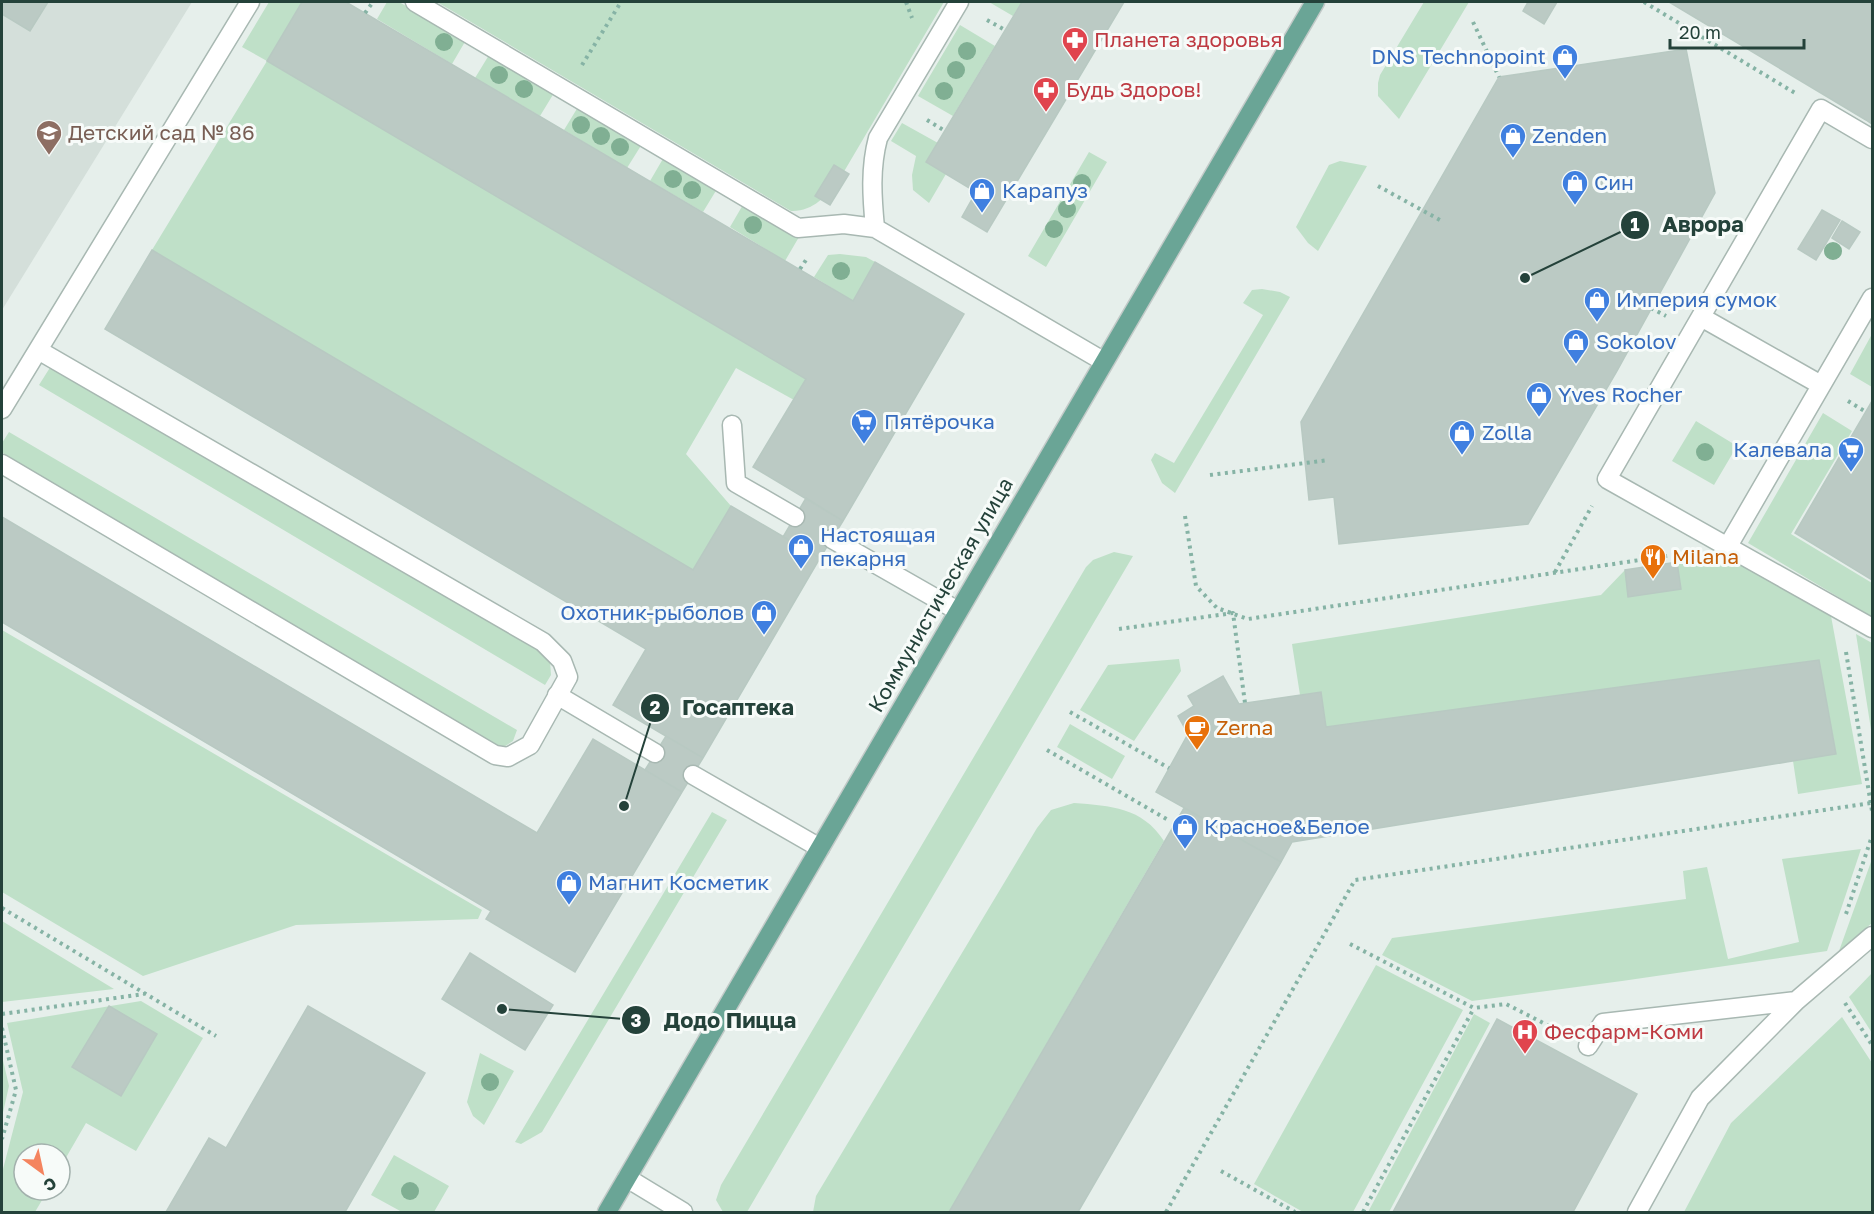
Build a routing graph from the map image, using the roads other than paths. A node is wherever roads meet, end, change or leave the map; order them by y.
1 (250, 2) edge
2 (415, 2) edge
3 (959, 2) edge
4 (1315, 2) edge
5 (1872, 139) edge
6 (875, 228) junction
7 (1872, 298) edge
8 (1701, 317) junction
9 (38, 350) junction
10 (1103, 361) junction
11 (1821, 385) junction
12 (2, 409) edge
13 (732, 425) dead end
14 (2, 464) edge
15 (795, 517) dead end
16 (832, 539) dead end
17 (1728, 546) junction
18 (958, 611) junction
19 (1872, 628) edge
20 (557, 695) junction
21 (655, 753) dead end
22 (693, 775) dead end
23 (820, 848) junction
24 (1872, 936) edge
25 (1796, 1001) junction
26 (1588, 1046) road end
27 (627, 1179) junction
28 (607, 1212) edge
29 (683, 1212) edge
30 (1637, 1212) edge

1 - 9 lane
2 - 6 lane
3 - 6 lane
4 - 10 main road, Коммунистическая улица
5 - 8 lane
6 - 10 lane
7 - 11 lane
8 - 11 lane
8 - 17 lane
9 - 12 lane
9 - 20 lane
10 - 18 main road, Коммунистическая улица
11 - 17 lane
13 - 15 lane
14 - 20 lane
16 - 18 lane
17 - 19 lane
18 - 23 main road, Коммунистическая улица
20 - 21 lane
22 - 23 lane
23 - 27 main road, Коммунистическая улица
24 - 25 lane
25 - 26 lane
25 - 30 lane
27 - 28 main road, Коммунистическая улица
27 - 29 lane

